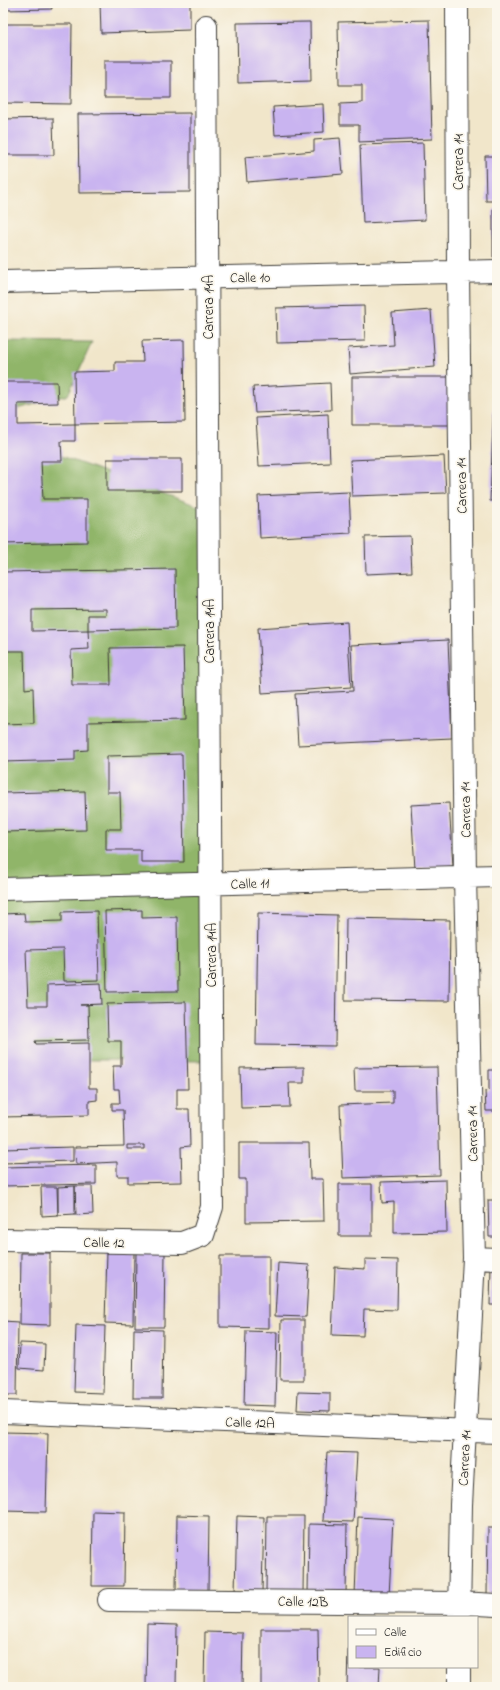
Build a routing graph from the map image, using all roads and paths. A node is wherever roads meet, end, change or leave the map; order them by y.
1 (457, 3) edge
2 (206, 26) dead end
3 (497, 271) edge
4 (458, 272) junction
5 (207, 278) junction
6 (3, 282) edge
7 (497, 876) edge
8 (466, 877) junction
9 (210, 884) junction
10 (3, 889) edge
11 (203, 1235) joint
12 (3, 1240) edge
13 (474, 1258) junction
14 (497, 1258) edge
15 (3, 1412) edge
16 (466, 1432) junction
17 (497, 1432) edge
18 (109, 1600) dead end
19 (497, 1605) edge
20 (459, 1610) edge
21 (459, 1668) edge
22 (459, 1687) edge

1 - 4 street, Carrera 14
2 - 5 street, Carrera 14A
3 - 4 street, Calle 10
4 - 5 street, Calle 10
4 - 8 street, Carrera 14
5 - 6 street, Calle 10
5 - 9 street, Carrera 14A
7 - 8 street, Calle 11
8 - 9 street, Calle 11
8 - 13 street, Carrera 14
9 - 10 street, Calle 11
9 - 11 street, Carrera 14A
11 - 12 street, Calle 12
13 - 14 street
13 - 16 street, Carrera 14
15 - 16 street, Calle 12A
16 - 17 street, Calle 12A
16 - 20 street, Carrera 14
18 - 20 street, Calle 12B
19 - 20 street, Calle 12B
21 - 22 street

